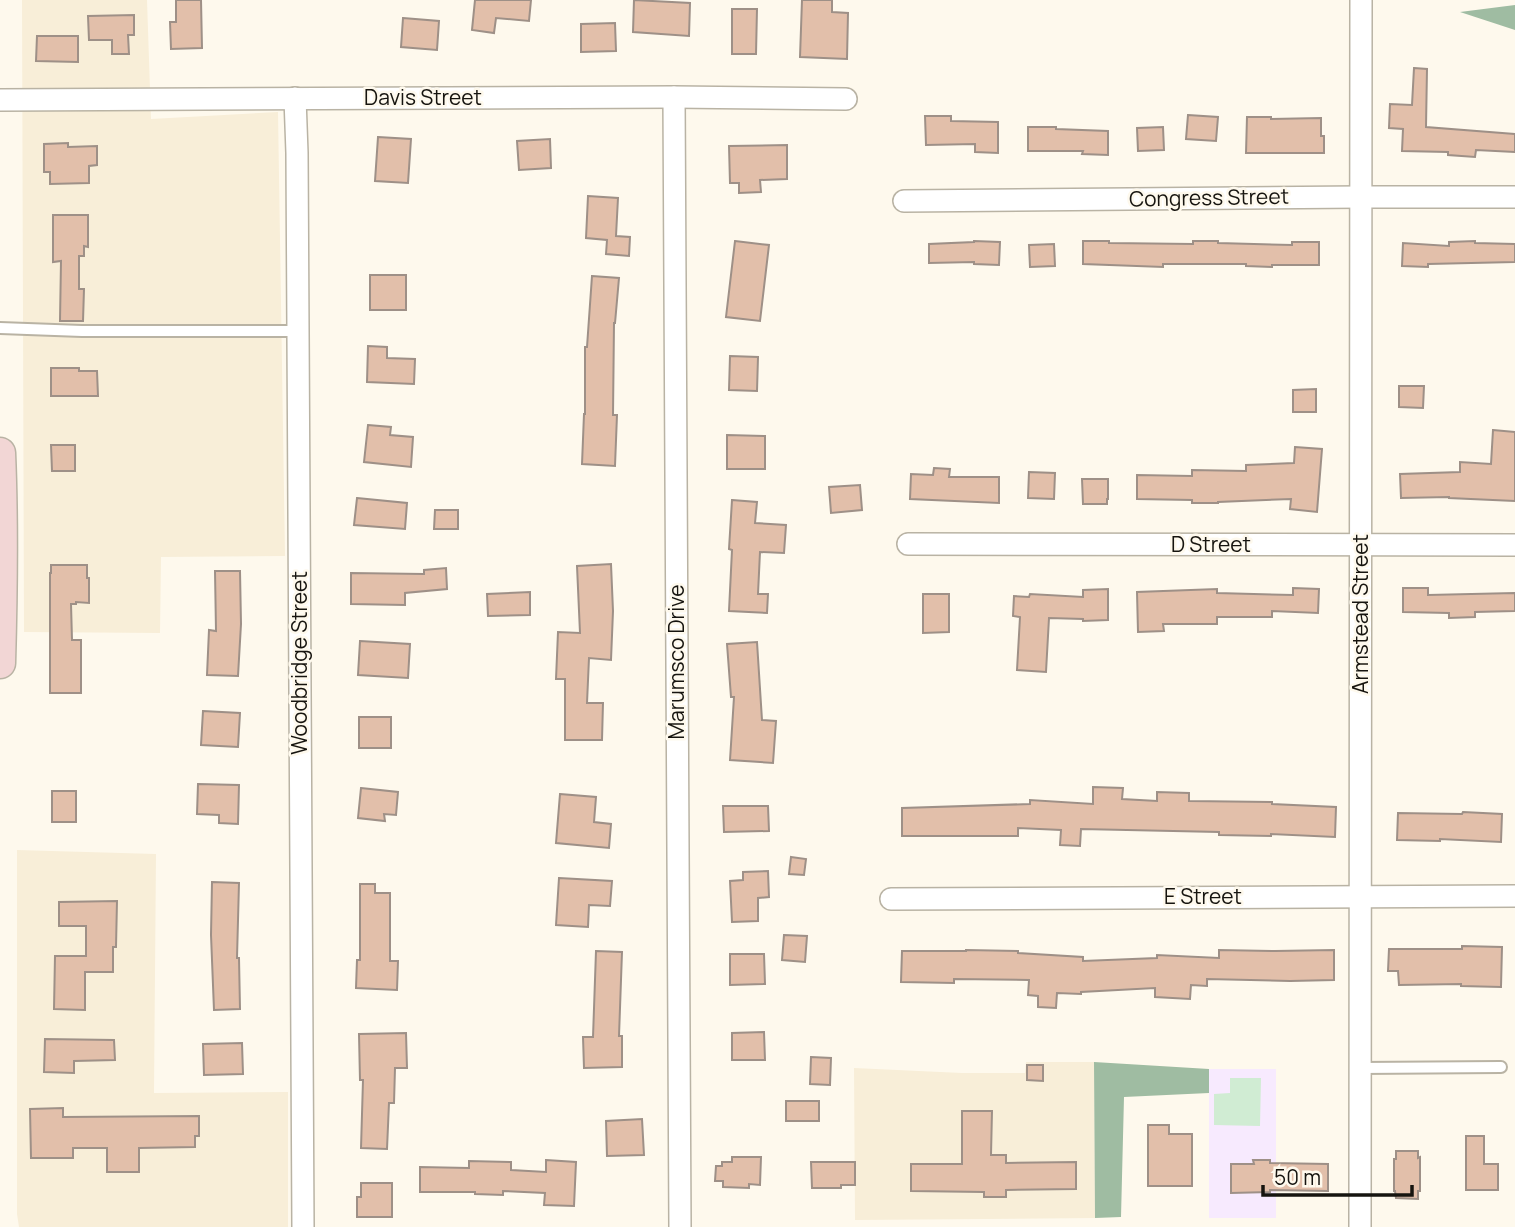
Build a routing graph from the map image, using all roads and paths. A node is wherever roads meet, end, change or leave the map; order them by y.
1 (1361, 0) edge
2 (674, 97) junction
3 (295, 98) junction
4 (846, 99) dead end
5 (0, 100) edge
6 (1361, 197) junction
7 (1515, 197) edge
8 (904, 201) dead end
9 (0, 328) edge
10 (299, 331) junction
11 (0, 453) edge
12 (1, 500) edge
13 (908, 544) dead end
14 (1360, 545) junction
15 (1515, 545) edge
16 (0, 663) edge
17 (1360, 896) junction
18 (1515, 896) edge
19 (891, 899) dead end
20 (1501, 1067) dead end
21 (1360, 1068) junction
22 (303, 1227) edge
23 (680, 1227) edge
24 (1360, 1227) edge

1 - 6 street, Armstead Street
2 - 3 street, Davis Street
2 - 4 street, Davis Street
2 - 23 street, Marumsco Drive
3 - 5 street, Davis Street
3 - 10 street, Woodbridge Street
6 - 7 street, Congress Street
6 - 8 street, Congress Street
6 - 14 street, Armstead Street
9 - 10 lane
10 - 22 street, Woodbridge Street
11 - 12 main road
12 - 16 main road
13 - 14 street, D Street
14 - 15 street, D Street
14 - 17 street, Armstead Street
17 - 18 street, E Street
17 - 19 street, E Street
17 - 21 street, Armstead Street
20 - 21 lane
21 - 24 street, Armstead Street

